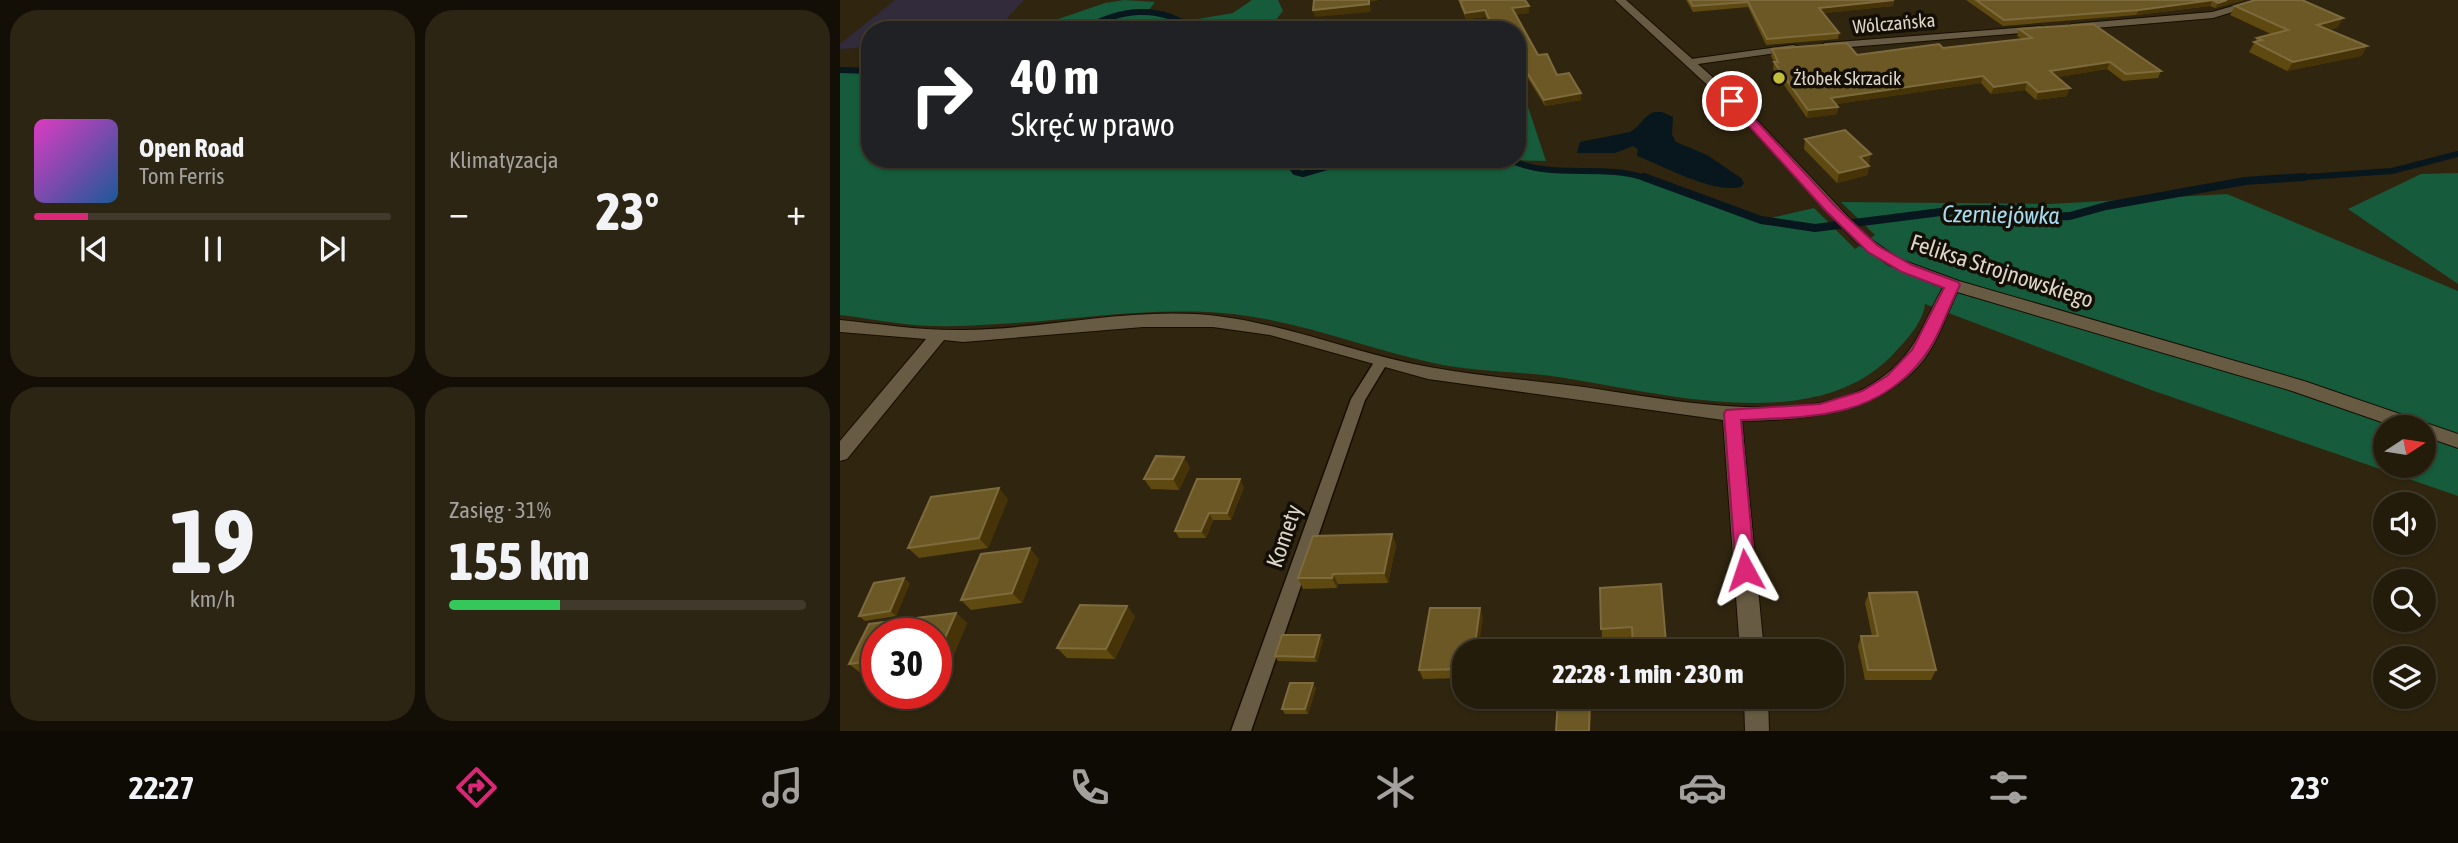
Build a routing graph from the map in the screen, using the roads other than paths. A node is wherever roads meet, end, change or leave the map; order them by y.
1 (1620, 0) edge
2 (2266, 0) edge
3 (1814, 47) edge
4 (1800, 48) edge
5 (1691, 62) junction
6 (1952, 285) junction
7 (840, 326) edge
8 (938, 336) junction
9 (1381, 362) junction
10 (1732, 414) junction
11 (2382, 415) edge
12 (2436, 433) edge
13 (2458, 441) edge
14 (840, 454) edge
15 (1751, 639) edge
16 (1756, 709) edge
17 (1241, 731) edge
18 (1757, 731) edge

1 - 5 street, Feliksa Strojnowskiego
2 - 3 street, Wólczańska
4 - 5 street
5 - 6 street, Feliksa Strojnowskiego
6 - 10 street
6 - 11 street, Feliksa Strojnowskiego
7 - 8 street
8 - 9 street
8 - 14 street
9 - 10 street
9 - 17 lane, Komety
10 - 15 street
12 - 13 street
16 - 18 street

